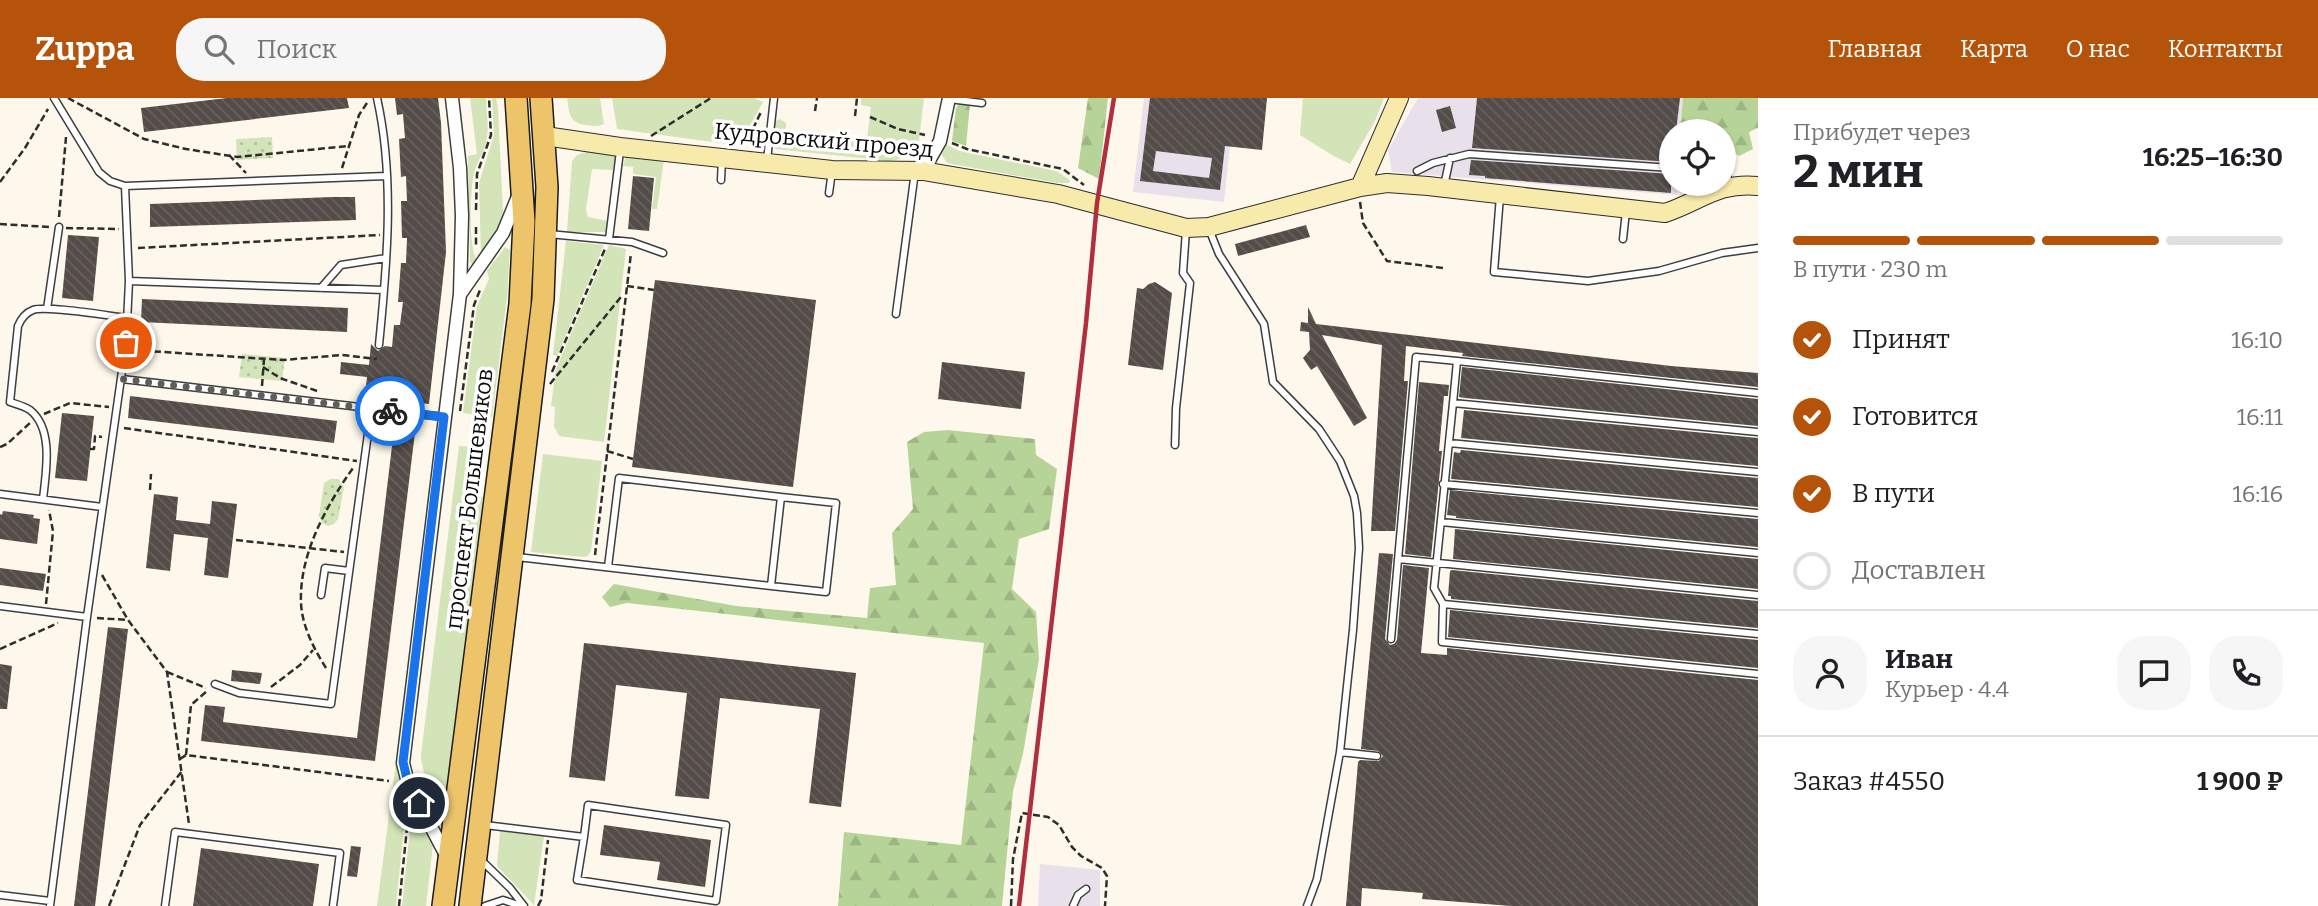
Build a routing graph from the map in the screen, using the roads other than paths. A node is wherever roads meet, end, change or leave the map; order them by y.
1 (55, 98) edge
2 (61, 98) edge
3 (452, 98) edge
4 (516, 98) edge
5 (541, 98) edge
6 (949, 98) edge
7 (1399, 98) edge
8 (378, 99) edge
9 (769, 99) edge
10 (982, 103) dead end
11 (545, 136) junction
12 (620, 147) junction
13 (722, 158) junction
14 (1451, 158) junction
15 (767, 162) junction
16 (1659, 167) edge
17 (832, 170) junction
18 (923, 171) junction
19 (1417, 171) dead end
20 (386, 176) junction
21 (721, 180) dead end
22 (1736, 180) edge
23 (125, 186) junction
24 (1758, 186) edge
25 (1360, 187) junction
26 (522, 188) junction
27 (1444, 188) junction
28 (829, 193) dead end
29 (1501, 194) junction
30 (1705, 196) edge
31 (1626, 209) junction
32 (59, 227) road end
33 (1209, 227) junction
34 (1186, 228) junction
35 (547, 234) junction
36 (609, 239) junction
37 (1623, 239) dead end
38 (1758, 248) edge
39 (663, 253) dead end
40 (386, 258) junction
41 (130, 281) junction
42 (321, 288) junction
43 (384, 290) junction
44 (460, 294) junction
45 (47, 309) junction
46 (896, 314) dead end
47 (128, 318) junction
48 (379, 345) dead end
49 (1457, 361) junction
50 (122, 379) junction
51 (1758, 393) edge
52 (373, 397) dead end
53 (0, 400) edge
54 (10, 402) junction
55 (1453, 403) junction
56 (371, 409) junction
57 (444, 417) junction
58 (1758, 432) edge
59 (1449, 443) junction
60 (1175, 445) dead end
61 (1758, 472) edge
62 (1444, 484) junction
63 (0, 494) edge
64 (781, 497) junction
65 (43, 499) junction
66 (102, 507) junction
67 (1758, 513) edge
68 (1441, 522) junction
69 (1758, 553) edge
70 (511, 556) junction
71 (1398, 559) junction
72 (1437, 562) junction
73 (608, 567) junction
74 (349, 570) junction
75 (771, 586) junction
76 (321, 595) dead end
77 (1758, 595) edge
78 (1443, 604) junction
79 (0, 606) edge
80 (87, 617) junction
81 (1758, 634) edge
82 (1391, 639) dead end
83 (1758, 674) edge
84 (215, 684) dead end
85 (465, 735) junction
86 (489, 739) junction
87 (1340, 752) junction
88 (1377, 756) dead end
89 (480, 824) junction
90 (584, 837) junction
91 (476, 855) junction
92 (449, 860) junction
93 (1086, 889) dead end
94 (0, 895) edge
95 (50, 904) edge
96 (165, 906) edge
97 (333, 906) edge
98 (443, 906) edge
99 (470, 906) edge
100 (485, 906) edge
101 (523, 906) edge
102 (1073, 906) edge
103 (1307, 906) edge

1 - 2 lane
1 - 23 lane
3 - 44 street
4 - 26 main road, проспект Большевиков
5 - 11 main road
6 - 10 lane
6 - 18 street
7 - 25 street
8 - 20 lane
9 - 15 lane
11 - 12 street, Кудровский проезд
11 - 35 main road
12 - 13 street, Кудровский проезд
12 - 36 lane
13 - 15 street, Кудровский проезд
13 - 21 lane
14 - 16 lane
14 - 19 lane
14 - 27 lane
15 - 17 street, Кудровский проезд
17 - 18 street, Кудровский проезд
17 - 28 lane
18 - 34 street, Кудровский проезд
18 - 46 lane
20 - 23 lane
20 - 40 lane
22 - 24 street
23 - 41 lane
25 - 27 street, Кудровский проезд
25 - 33 street, Кудровский проезд
26 - 44 street
26 - 85 main road, проспект Большевиков
27 - 29 street, Кудровский проезд
29 - 31 street, Кудровский проезд
29 - 38 lane
30 - 31 street, Кудровский проезд
31 - 37 lane
32 - 45 lane
33 - 34 street, Кудровский проезд
33 - 87 lane
34 - 60 lane
35 - 36 lane
35 - 70 main road
36 - 39 lane
40 - 42 lane
40 - 43 lane
41 - 42 lane
41 - 47 lane
42 - 43 lane
43 - 48 lane
44 - 57 street
45 - 47 lane
45 - 54 lane
47 - 50 lane
49 - 51 lane
49 - 55 lane
49 - 71 lane
50 - 56 lane
50 - 66 lane
52 - 56 lane
53 - 54 lane
54 - 65 lane
55 - 58 lane
55 - 59 lane
56 - 57 lane
56 - 74 lane
57 - 92 street
59 - 61 lane
59 - 62 lane
62 - 67 lane
62 - 68 lane
63 - 65 lane
64 - 73 lane
64 - 75 lane
64 - 75 lane
65 - 66 lane
66 - 80 lane
68 - 69 lane
68 - 72 lane
70 - 73 lane
70 - 86 main road
71 - 72 lane
71 - 82 lane
72 - 77 lane
72 - 78 lane
73 - 75 lane
74 - 76 lane
74 - 84 lane
78 - 81 lane
78 - 83 lane
79 - 80 lane
80 - 95 lane
85 - 86 main road
85 - 92 main road, проспект Большевиков
86 - 89 main road
87 - 88 lane
87 - 103 lane
89 - 90 lane
89 - 91 main road
90 - 90 lane
91 - 99 main road
91 - 101 lane
92 - 98 main road, проспект Большевиков
93 - 102 lane
94 - 95 lane
96 - 97 lane
100 - 101 lane

